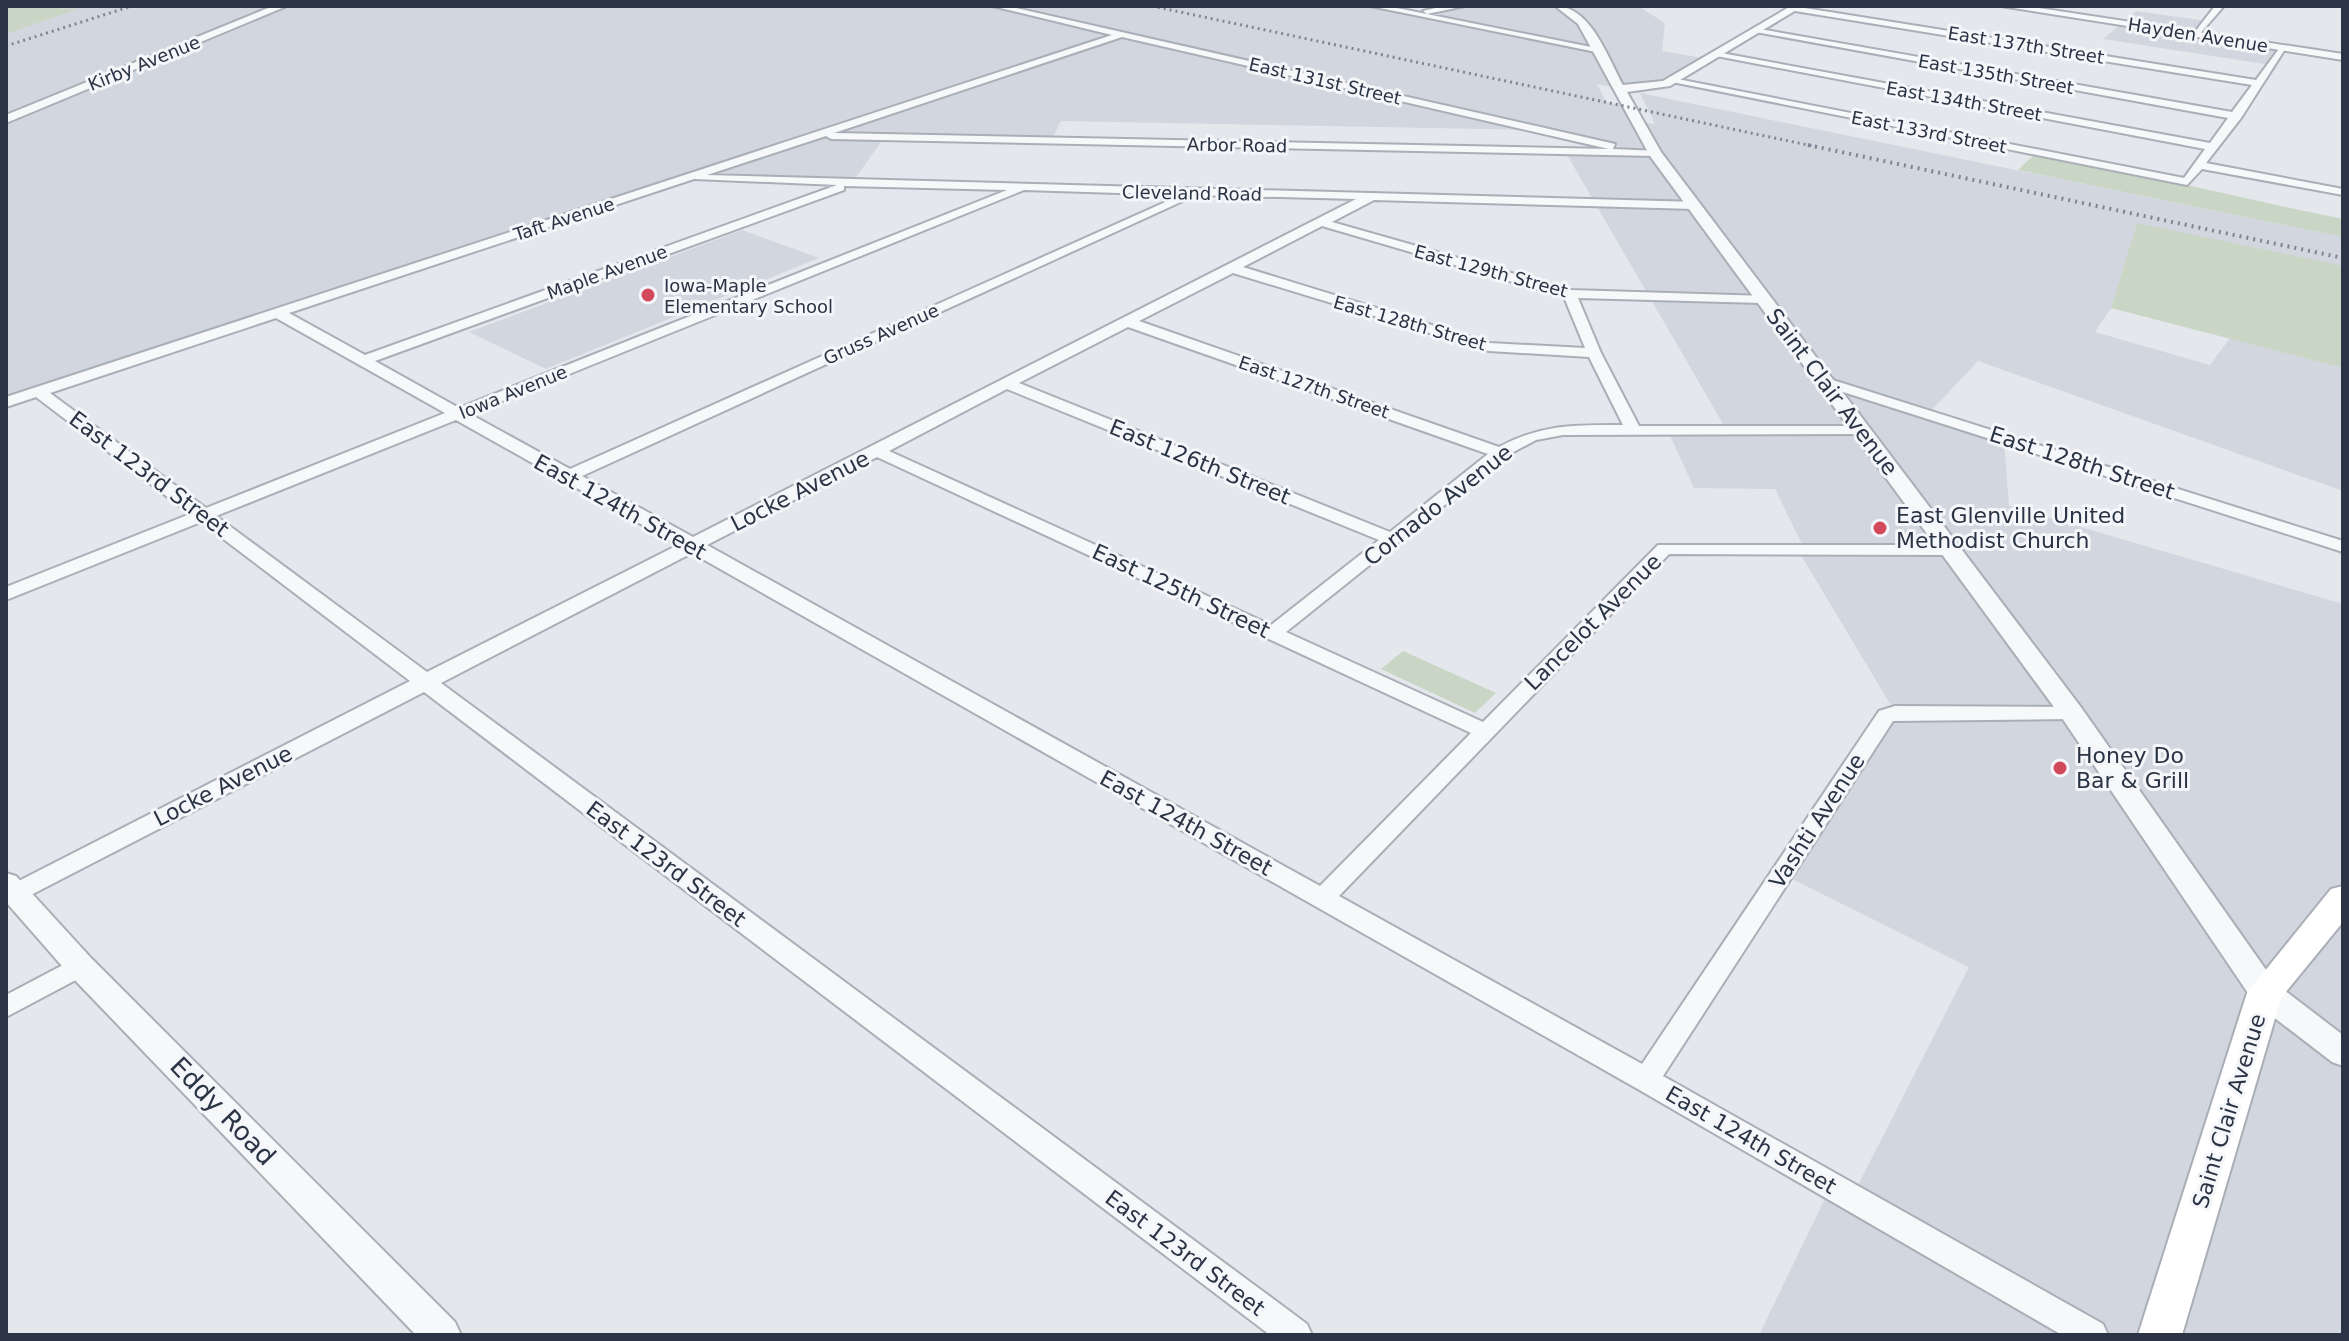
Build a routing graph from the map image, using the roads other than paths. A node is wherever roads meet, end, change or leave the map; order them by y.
1 (282, 6) edge
2 (996, 6) edge
3 (1374, 6) edge
4 (1461, 6) edge
5 (1560, 6) edge
6 (2006, 6) edge
7 (2220, 6) edge
8 (1796, 7) edge
9 (1411, 13) junction
10 (1754, 31) junction
11 (1121, 35) junction
12 (2194, 35) junction
13 (2284, 48) junction
14 (1596, 49) junction
15 (1716, 55) junction
16 (2343, 57) edge
17 (1672, 81) junction
18 (2258, 83) junction
19 (1621, 89) junction
20 (2237, 116) junction
21 (6, 119) edge
22 (819, 135) junction
23 (2213, 147) junction
24 (1655, 153) junction
25 (2200, 165) junction
26 (691, 177) junction
27 (851, 184) junction
28 (1019, 189) junction
29 (2343, 192) edge
30 (1196, 193) junction
31 (1370, 197) junction
32 (1694, 205) junction
33 (1320, 222) junction
34 (1231, 268) junction
35 (1570, 294) junction
36 (1762, 299) junction
37 (278, 313) junction
38 (1128, 322) junction
39 (1594, 353) junction
40 (363, 361) junction
41 (1820, 380) junction
42 (1007, 384) junction
43 (39, 392) junction
44 (6, 402) edge
45 (456, 414) junction
46 (1633, 429) junction
47 (1863, 431) junction
48 (877, 451) junction
49 (1500, 453) junction
50 (567, 477) junction
51 (204, 516) junction
52 (1392, 539) junction
53 (692, 547) junction
54 (2343, 547) edge
55 (1950, 550) junction
56 (6, 594) edge
57 (1273, 633) junction
58 (426, 682) junction
59 (2071, 712) junction
60 (1484, 731) junction
61 (11, 888) edge
62 (2343, 898) edge
63 (1322, 899) junction
64 (80, 966) junction
65 (2265, 993) junction
66 (6, 1007) edge
67 (2343, 1053) edge
68 (1646, 1080) junction
69 (442, 1335) edge
70 (1296, 1335) edge
71 (2092, 1335) edge
72 (2160, 1335) edge

1 - 21 street, Kirby Avenue
2 - 11 street, East 131st Street
3 - 9 street
4 - 9 street
5 - 14 street, Saint Clair Avenue
6 - 12 street, Hayden Avenue
7 - 12 street
8 - 10 street
8 - 18 street, East 137th Street
9 - 14 street
10 - 15 street
10 - 20 street, East 135th Street
11 - 22 street, Taft Avenue
11 - 24 street, East 131st Street
12 - 13 street, Hayden Avenue
13 - 16 street, Hayden Avenue
13 - 18 street
14 - 19 street, Saint Clair Avenue
15 - 17 street
15 - 23 street, East 134th Street
17 - 19 street
17 - 25 street, East 133rd Street
18 - 20 street
19 - 24 street, Saint Clair Avenue
20 - 23 street
22 - 24 street, Arbor Road
22 - 26 street, Taft Avenue
23 - 25 street
24 - 32 street, Saint Clair Avenue
25 - 29 street
26 - 27 street, Cleveland Road
26 - 37 street, Taft Avenue
27 - 28 street, Cleveland Road
27 - 40 street, Maple Avenue
28 - 30 street, Cleveland Road
28 - 45 street, Iowa Avenue
30 - 31 street, Cleveland Road
30 - 50 street, Gruss Avenue
31 - 32 street, Cleveland Road
31 - 33 street, Locke Avenue
32 - 36 street, Saint Clair Avenue
33 - 34 street, Locke Avenue
33 - 35 street, East 129th Street
34 - 38 street, Locke Avenue
34 - 39 street, East 128th Street
35 - 36 street, East 129th Street
35 - 39 street
36 - 41 street, Saint Clair Avenue
37 - 40 street, East 124th Street
37 - 43 street, Taft Avenue
38 - 42 street, Locke Avenue
38 - 49 street, East 127th Street
39 - 46 street
40 - 45 street, East 124th Street
41 - 47 street, Saint Clair Avenue
41 - 54 street, East 128th Street
42 - 48 street, Locke Avenue
42 - 52 street, East 126th Street
43 - 44 street, Taft Avenue
43 - 51 street, East 123rd Street
45 - 50 street, East 124th Street
45 - 51 street, Iowa Avenue
46 - 47 street, Cornado Avenue
46 - 49 street, Cornado Avenue
47 - 55 street, Saint Clair Avenue
48 - 53 street, Locke Avenue
48 - 57 street, East 125th Street
49 - 52 street, Cornado Avenue
50 - 53 street, East 124th Street
51 - 56 street, Iowa Avenue
51 - 58 street, East 123rd Street
52 - 57 street, Cornado Avenue
53 - 58 street, Locke Avenue
53 - 63 street, East 124th Street
55 - 59 street, Saint Clair Avenue
55 - 60 street, Lancelot Avenue
57 - 60 street, East 125th Street
58 - 61 street, Locke Avenue
58 - 70 street, East 123rd Street
59 - 65 street, Saint Clair Avenue
59 - 68 street, Vashti Avenue
60 - 63 street, Lancelot Avenue
61 - 64 street, Eddy Road
62 - 65 main road
63 - 68 street, East 124th Street
64 - 66 street
64 - 69 street, Eddy Road
65 - 67 street
65 - 72 main road, Saint Clair Avenue
68 - 71 street, East 124th Street

